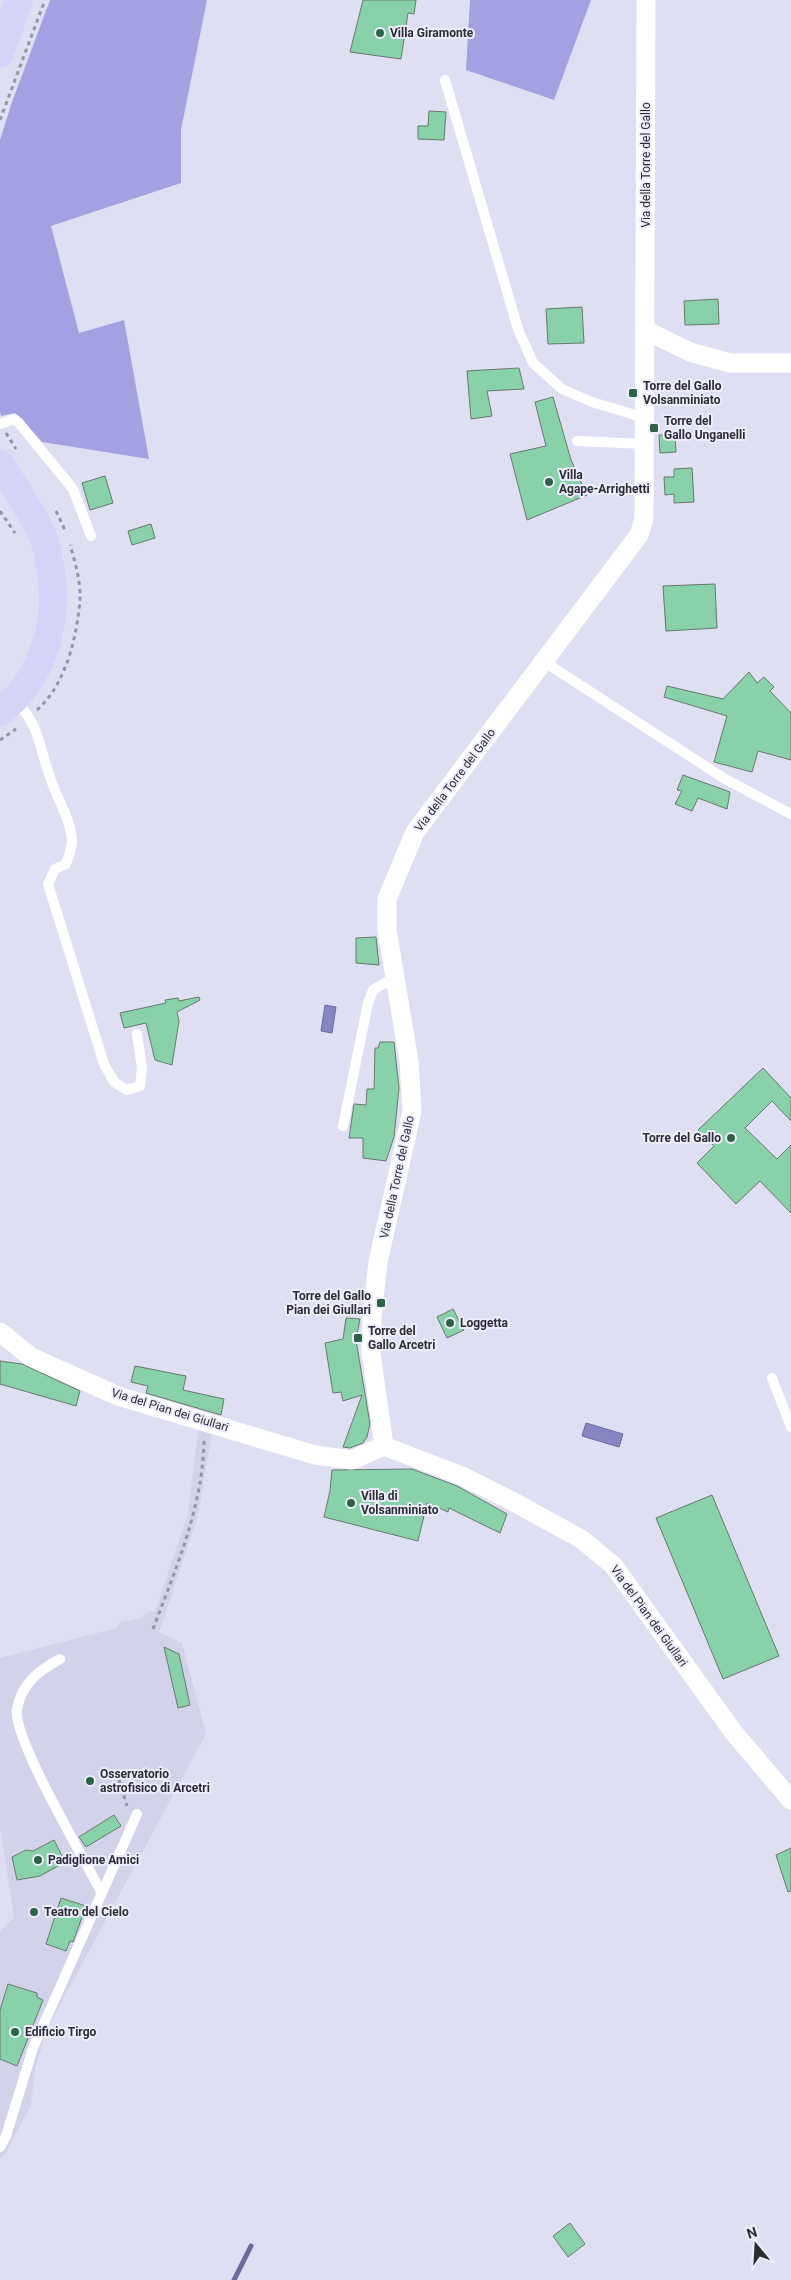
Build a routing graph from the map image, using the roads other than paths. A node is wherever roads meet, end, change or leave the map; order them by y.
1 (19, 0) edge
2 (646, 0) edge
3 (0, 53) edge
4 (445, 80) dead end
5 (645, 330) junction
6 (791, 363) edge
7 (645, 418) junction
8 (0, 424) edge
9 (577, 441) dead end
10 (645, 444) junction
11 (0, 464) edge
12 (91, 536) dead end
13 (543, 661) junction
14 (8, 706) edge
15 (791, 814) edge
16 (395, 977) junction
17 (137, 1034) dead end
18 (343, 1126) dead end
19 (0, 1332) edge
20 (772, 1378) dead end
21 (791, 1427) edge
22 (384, 1446) junction
23 (60, 1659) dead end
24 (791, 1800) edge
25 (133, 1813) road end
26 (101, 1892) junction
27 (0, 2146) edge

1 - 3 main road
2 - 5 street, Via della Torre del Gallo
4 - 7 lane
5 - 6 street
5 - 7 street, Via della Torre del Gallo
7 - 10 street, Via della Torre del Gallo
8 - 12 lane
9 - 10 lane
10 - 13 street, Via della Torre del Gallo
11 - 14 main road
13 - 15 lane
13 - 16 street, Via della Torre del Gallo
14 - 17 lane
16 - 18 lane
16 - 22 street, Via della Torre del Gallo
19 - 22 street, Via del Pian dei Giullari
20 - 21 lane
22 - 24 street, Via del Pian dei Giullari
23 - 26 lane
25 - 26 lane
26 - 27 lane

